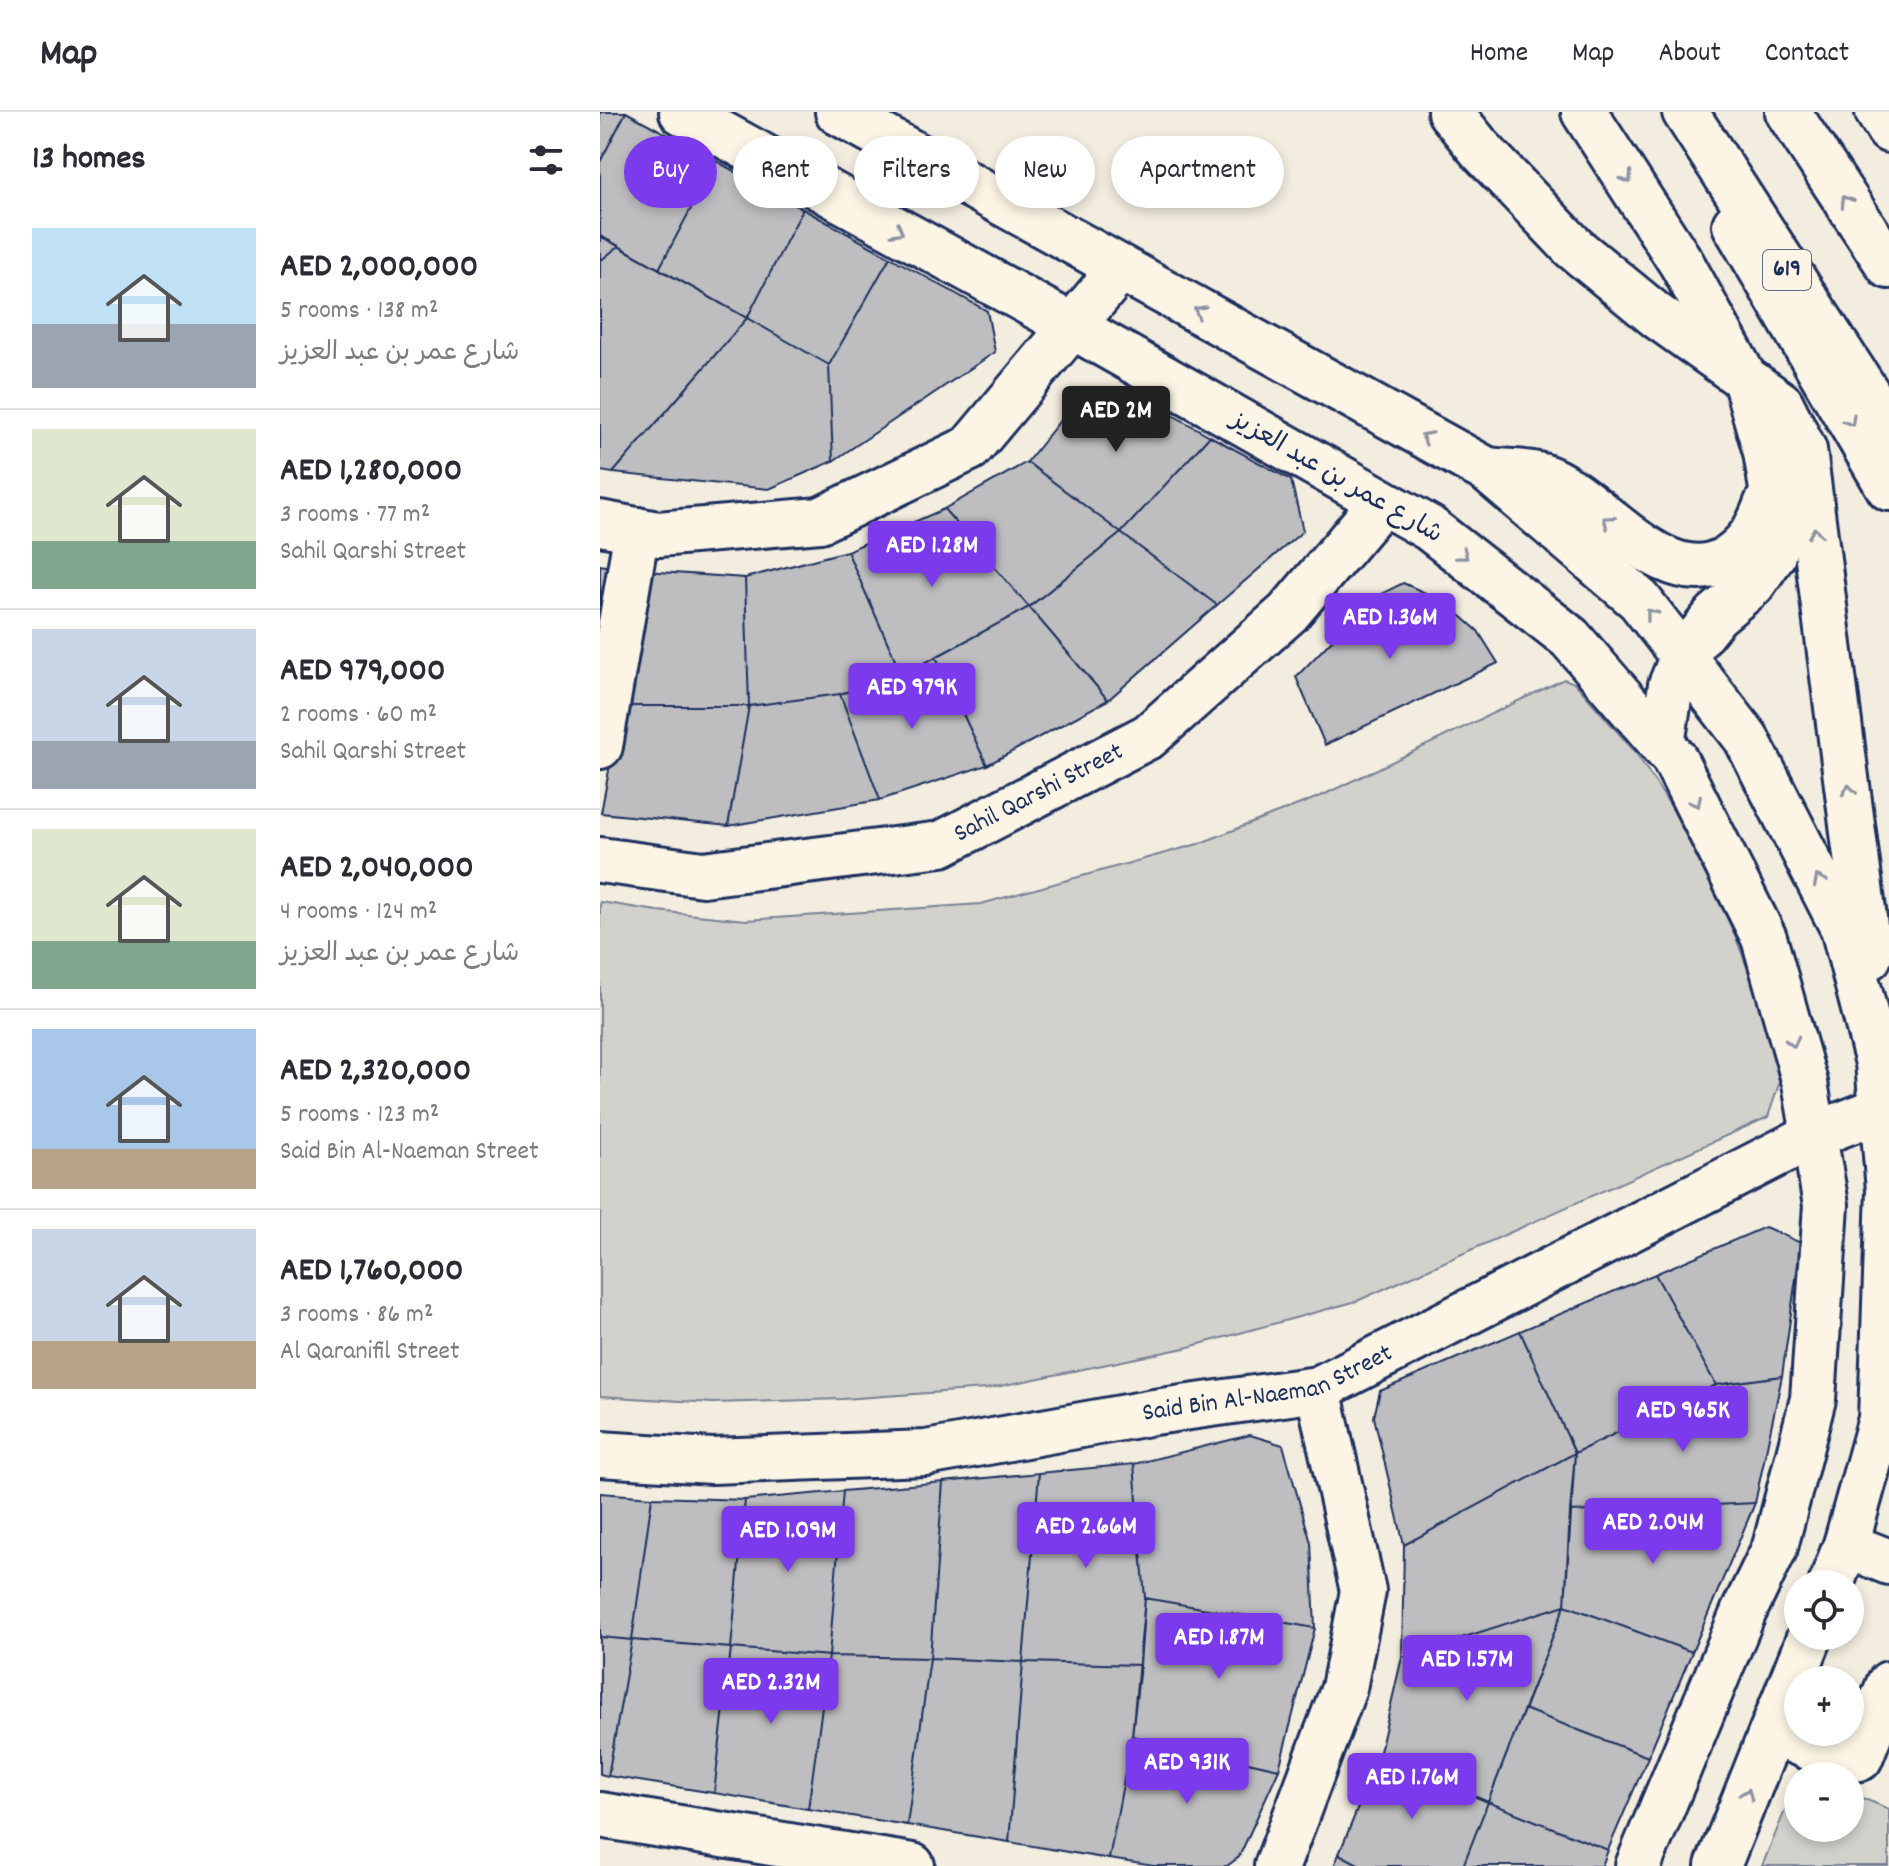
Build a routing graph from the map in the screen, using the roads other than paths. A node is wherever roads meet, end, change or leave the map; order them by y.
1 (682, 112) edge
2 (838, 112) edge
3 (1450, 112) edge
4 (1584, 112) edge
5 (1669, 112) edge
6 (1685, 112) edge
7 (1788, 112) edge
8 (1878, 112) edge
9 (1889, 130) edge
10 (1888, 264) edge
11 (1121, 268) junction
12 (1072, 326) junction
13 (1745, 379) junction
14 (1889, 427) edge
15 (1487, 470) junction
16 (1889, 488) edge
17 (1771, 489) junction
18 (1382, 502) junction
19 (619, 527) edge
20 (1683, 656) junction
21 (1662, 745) junction
22 (600, 746) edge
23 (600, 860) edge
24 (1878, 1063) junction
25 (1882, 1109) junction
26 (1814, 1135) junction
27 (1318, 1389) junction
28 (600, 1454) edge
29 (1889, 1562) edge
30 (1838, 1565) edge
31 (1804, 1650) edge
32 (1889, 1684) edge
33 (1772, 1732) junction
34 (600, 1815) edge
35 (912, 1866) edge
36 (1277, 1866) edge
37 (1638, 1866) edge
38 (1718, 1866) edge

1 -> 12 main road, شارع عمر بن عبد العزيز
2 - 11 main road
3 - 13 main road
4 -> 13 main road
5 -> 16 main road
6 - 14 main road, 619
10 -> 7 main road
8 - 9 main road
11 - 12 main road
15 -> 11 main road
12 - 18 main road, شارع عمر بن عبد العزيز
12 - 19 main road
13 - 17 main road
24 -> 13 main road
17 -> 15 main road
20 -> 15 main road
17 - 20 main road
18 -> 21 main road, شارع عمر بن عبد العزيز
18 - 23 main road, Sahil Qarshi Street
19 - 22 main road
20 - 21 main road
24 -> 20 main road
21 -> 26 main road, شارع عمر بن عبد العزيز
24 - 25 main road
25 - 26 main road, Said Bin Al-Naeman Street
25 - 30 main road
26 - 27 main road, Said Bin Al-Naeman Street
26 - 37 main road, شارع عمر بن عبد العزيز
27 - 28 main road, Said Bin Al-Naeman Street
27 - 36 main road
29 - 30 main road
31 - 33 main road
32 - 33 main road
38 -> 33 main road
34 - 35 main road

